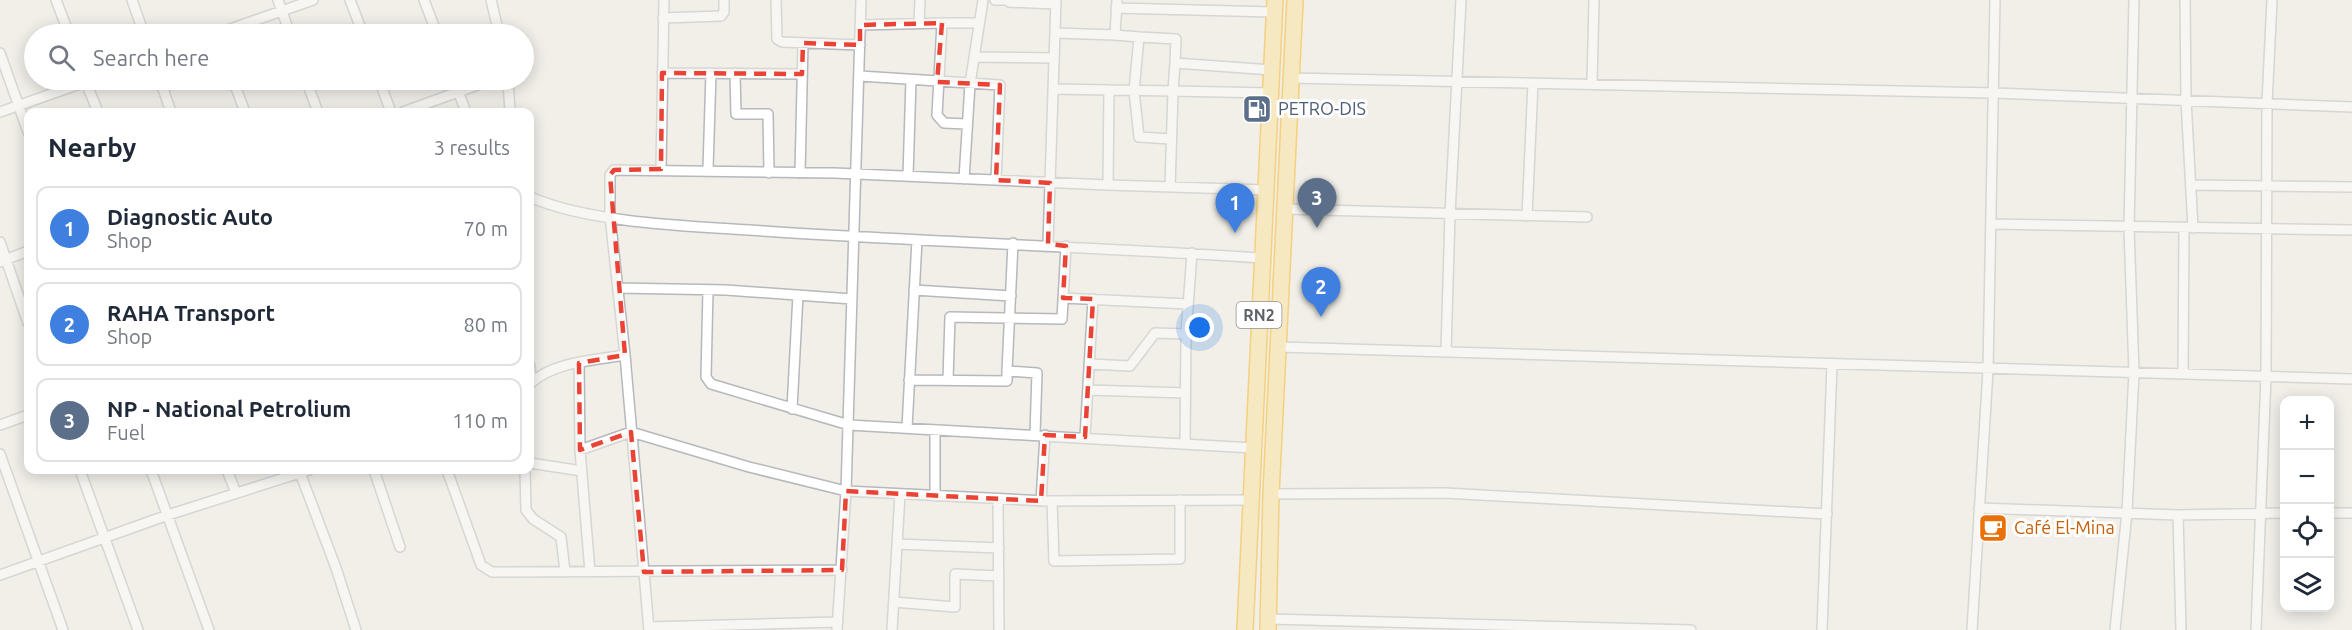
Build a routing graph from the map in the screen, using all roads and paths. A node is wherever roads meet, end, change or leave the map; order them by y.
1 (56, 0) edge
2 (132, 0) edge
3 (278, 0) edge
4 (313, 0) edge
5 (350, 0) edge
6 (424, 0) edge
7 (491, 0) edge
8 (664, 0) edge
9 (724, 0) edge
10 (776, 0) edge
11 (861, 0) edge
12 (920, 0) edge
13 (983, 0) edge
14 (995, 0) edge
15 (1209, 0) edge
16 (1295, 0) edge
17 (1461, 0) edge
18 (1594, 0) edge
19 (1995, 0) edge
20 (2134, 0) edge
21 (2185, 0) edge
22 (2272, 0) edge
23 (1009, 1) edge
24 (1056, 2) edge
25 (1116, 4) edge
26 (1274, 6) edge
27 (1209, 10) junction
28 (282, 11) junction
29 (663, 18) junction
30 (942, 22) junction
31 (919, 23) junction
32 (979, 23) junction
33 (65, 24) edge
34 (140, 24) edge
35 (245, 24) edge
36 (287, 24) edge
37 (359, 24) edge
38 (433, 24) edge
39 (497, 24) edge
40 (861, 25) junction
41 (1055, 33) junction
42 (1115, 35) junction
43 (1139, 37) junction
44 (803, 42) junction
45 (860, 45) junction
46 (0, 53) edge
47 (974, 57) junction
48 (1054, 58) junction
49 (1175, 63) junction
50 (1272, 70) junction
51 (662, 73) junction
52 (711, 73) junction
53 (735, 73) junction
54 (802, 74) junction
55 (860, 76) junction
56 (1290, 78) junction
57 (911, 80) junction
58 (1457, 81) junction
59 (937, 82) junction
60 (1533, 83) junction
61 (970, 84) junction
62 (1592, 84) junction
63 (1053, 89) junction
64 (61, 90) edge
65 (91, 90) edge
66 (163, 90) edge
67 (237, 90) edge
68 (310, 90) edge
69 (383, 90) edge
70 (464, 90) edge
71 (509, 90) edge
72 (1109, 90) junction
73 (1134, 91) junction
74 (1173, 91) junction
75 (459, 92) junction
76 (1270, 93) junction
77 (1994, 93) junction
78 (2131, 98) junction
79 (2186, 100) junction
80 (2267, 103) junction
81 (19, 106) junction
82 (2352, 106) edge
83 (97, 108) edge
84 (170, 108) edge
85 (244, 108) edge
86 (316, 108) edge
87 (390, 108) edge
88 (414, 108) edge
89 (465, 108) edge
90 (510, 108) edge
91 (0, 112) edge
92 (24, 120) edge
93 (967, 124) junction
94 (1171, 140) junction
95 (661, 169) junction
96 (708, 169) junction
97 (769, 173) junction
98 (800, 173) junction
99 (855, 175) junction
100 (908, 176) junction
101 (964, 179) junction
102 (996, 180) junction
103 (1050, 183) junction
104 (1108, 185) junction
105 (2191, 185) junction
106 (1170, 187) junction
107 (2266, 187) junction
108 (2352, 187) edge
109 (1266, 190) junction
110 (534, 198) edge
111 (1284, 209) junction
112 (1450, 214) junction
113 (610, 216) junction
114 (1527, 216) junction
115 (1587, 217) dead end
116 (1991, 224) junction
117 (2129, 228) junction
118 (2188, 228) junction
119 (2265, 228) junction
120 (2352, 230) edge
121 (853, 237) junction
122 (917, 240) junction
123 (0, 242) edge
124 (1013, 243) junction
125 (1048, 244) junction
126 (1066, 246) junction
127 (24, 253) edge
128 (1192, 253) junction
129 (1262, 258) junction
130 (3, 261) edge
131 (618, 288) junction
132 (708, 290) junction
133 (914, 290) junction
134 (798, 295) junction
135 (1011, 296) junction
136 (1063, 298) junction
137 (852, 299) junction
138 (1093, 299) junction
139 (1188, 304) junction
140 (24, 313) edge
141 (1010, 318) junction
142 (1186, 334) junction
143 (1279, 347) junction
144 (1446, 352) junction
145 (625, 355) junction
146 (579, 363) junction
147 (1089, 364) junction
148 (1832, 365) junction
149 (1988, 370) junction
150 (1008, 371) junction
151 (2134, 372) junction
152 (2183, 374) junction
153 (2266, 376) junction
154 (2352, 379) edge
155 (534, 380) edge
156 (909, 380) junction
157 (948, 380) junction
158 (1088, 390) junction
159 (1185, 393) junction
160 (792, 409) junction
161 (24, 416) edge
162 (0, 425) edge
163 (849, 425) junction
164 (907, 428) junction
165 (935, 430) junction
166 (631, 432) junction
167 (1035, 434) junction
168 (1045, 435) junction
169 (1085, 437) junction
170 (1185, 444) junction
171 (1253, 448) junction
172 (580, 450) junction
173 (0, 454) edge
174 (534, 464) edge
175 (582, 471) junction
176 (81, 474) edge
177 (153, 474) edge
178 (229, 474) edge
179 (291, 474) edge
180 (304, 474) edge
181 (375, 474) edge
182 (448, 474) edge
183 (525, 474) edge
184 (846, 491) junction
185 (236, 493) junction
186 (900, 494) junction
187 (1271, 494) junction
188 (935, 496) junction
189 (998, 499) junction
190 (1180, 500) junction
191 (1251, 500) junction
192 (1041, 501) junction
193 (1052, 501) junction
194 (1979, 508) junction
195 (2127, 512) junction
196 (2259, 513) junction
197 (2280, 513) edge
198 (2334, 513) edge
199 (2352, 513) edge
200 (1827, 514) junction
201 (168, 515) junction
202 (2178, 515) junction
203 (105, 537) junction
204 (897, 544) junction
205 (400, 547) dead end
206 (999, 548) junction
207 (38, 561) junction
208 (842, 570) junction
209 (565, 572) junction
210 (590, 572) junction
211 (644, 572) junction
212 (0, 574) edge
213 (999, 576) junction
214 (894, 602) junction
215 (1269, 624) edge
216 (838, 626) edge
217 (649, 628) edge
218 (63, 630) edge
219 (138, 630) edge
220 (209, 630) edge
221 (356, 630) edge
222 (892, 630) edge
223 (999, 630) edge
224 (1245, 630) edge
225 (1691, 630) edge
226 (1822, 630) edge
227 (1972, 630) edge
228 (2115, 630) edge
229 (2181, 630) edge
230 (2256, 630) edge

1 - 33 street
2 - 34 street
3 - 28 street
4 - 28 street
5 - 37 street
6 - 38 street
7 - 39 street
8 - 29 street
9 - 29 street
10 - 44 street
11 - 40 street
12 - 31 street
13 - 32 street
14 - 23 street
15 - 27 street
16 - 56 highway, RN2
17 - 58 street
18 - 62 street
19 - 77 street
20 - 78 street
21 - 79 street
22 - 80 street
23 - 24 street
24 - 41 street
25 - 27 street
25 - 42 street
26 - 27 street
26 - 50 highway, RN2
28 - 35 street
28 - 36 street
29 - 51 street
30 - 31 street
30 - 32 street
30 - 59 street
31 - 40 street
32 - 47 street
40 - 45 street
41 - 42 street
41 - 48 street
42 - 43 street
43 - 49 street
43 - 73 street
44 - 45 street
44 - 54 street
45 - 55 street
46 - 81 street
47 - 48 street
47 - 61 street
48 - 63 street
49 - 50 street
49 - 74 street
50 - 76 highway, RN2
51 - 52 street
51 - 95 street
52 - 53 street
52 - 96 street
53 - 54 street
53 - 97 street
54 - 98 street
55 - 57 street
55 - 99 street
56 - 58 street
56 - 111 highway, RN2
57 - 59 street
57 - 100 street
58 - 60 street
58 - 112 street
59 - 61 street
59 - 93 street
60 - 62 street
60 - 114 street
61 - 93 street
61 - 102 street
62 - 77 street
63 - 72 street
63 - 103 street
64 - 81 street
65 - 83 street
66 - 84 street
67 - 85 street
68 - 86 street
69 - 87 street
70 - 75 street
71 - 90 street
72 - 73 street
72 - 104 street
73 - 74 street
73 - 94 street
74 - 76 street
74 - 94 street
75 - 88 street
75 - 89 street
76 - 109 highway, RN2
77 - 78 street
77 - 116 street
78 - 79 street
78 - 117 street
79 - 80 street
79 - 105 street
80 - 82 street
80 - 107 street
81 - 91 street
81 - 92 street
93 - 101 street
94 - 106 street
95 - 96 street
95 - 113 street
96 - 97 street
97 - 98 street
98 - 99 street
99 - 100 street
99 - 121 street
100 - 101 street
101 - 102 street
102 - 103 street
103 - 104 street
103 - 125 street
104 - 106 street
105 - 107 street
105 - 118 street
106 - 109 street
107 - 108 street
107 - 119 street
109 - 129 highway, RN2
110 - 113 street
111 - 112 street
111 - 143 highway, RN2
112 - 114 street
112 - 144 street
113 - 121 street
113 - 131 street
114 - 115 street
116 - 117 street
116 - 149 street
117 - 118 street
117 - 151 street
118 - 119 street
118 - 152 street
119 - 120 street
119 - 153 street
121 - 122 street
121 - 137 street
122 - 124 street
122 - 133 street
123 - 130 street
124 - 125 street
124 - 135 street
125 - 126 street
126 - 128 street
126 - 136 street
127 - 130 street
128 - 129 street
128 - 139 street
129 - 171 highway, RN2
130 - 140 street
131 - 132 street
131 - 145 street
132 - 134 street
132 - 160 street
133 - 135 street
133 - 156 street
134 - 137 street
134 - 160 street
135 - 141 street
136 - 138 street
136 - 141 street
137 - 163 street
138 - 139 street
138 - 147 street
139 - 142 street
141 - 150 street
141 - 157 street
142 - 147 street
142 - 159 street
143 - 144 street
143 - 187 highway, RN2
144 - 148 street
145 - 146 street
145 - 166 street
146 - 155 street
146 - 172 street
147 - 158 street
148 - 149 street
148 - 200 street
149 - 151 street
149 - 194 street
150 - 157 street
150 - 167 street
151 - 152 street
151 - 195 street
152 - 153 street
153 - 154 street
153 - 196 street
156 - 157 street
156 - 164 street
158 - 159 street
158 - 169 street
159 - 170 street
160 - 163 street
161 - 162 street
163 - 164 street
163 - 184 street
164 - 165 street
165 - 167 street
165 - 188 street
166 - 172 street
166 - 184 street
166 - 211 street
167 - 168 street
168 - 169 street
168 - 192 street
169 - 170 street
170 - 171 street
171 - 191 highway, RN2
172 - 175 street
173 - 207 street
174 - 175 street
175 - 210 street
176 - 203 street
177 - 201 street
178 - 185 street
179 - 185 street
180 - 221 street
181 - 205 street
182 - 209 street
183 - 209 street
184 - 186 street
184 - 208 street
185 - 201 street
186 - 188 street
186 - 204 street
187 - 200 street
187 - 215 highway, RN2
188 - 189 street
189 - 192 street
189 - 206 street
190 - 191 street
190 - 193 street
190 - 193 street
191 - 224 highway, RN2
192 - 193 street
194 - 195 street
194 - 227 street
195 - 202 street
195 - 228 street
196 - 197 street
196 - 202 street
196 - 230 street
198 - 199 street
200 - 226 street
201 - 203 street
201 - 220 street
202 - 229 street
203 - 207 street
203 - 219 street
204 - 206 street
204 - 214 street
206 - 213 street
207 - 212 street
207 - 218 street
208 - 211 street
208 - 216 street
209 - 210 street
210 - 211 street
211 - 217 street
213 - 214 street
213 - 223 street
214 - 222 street
215 - 225 street
216 - 217 street

